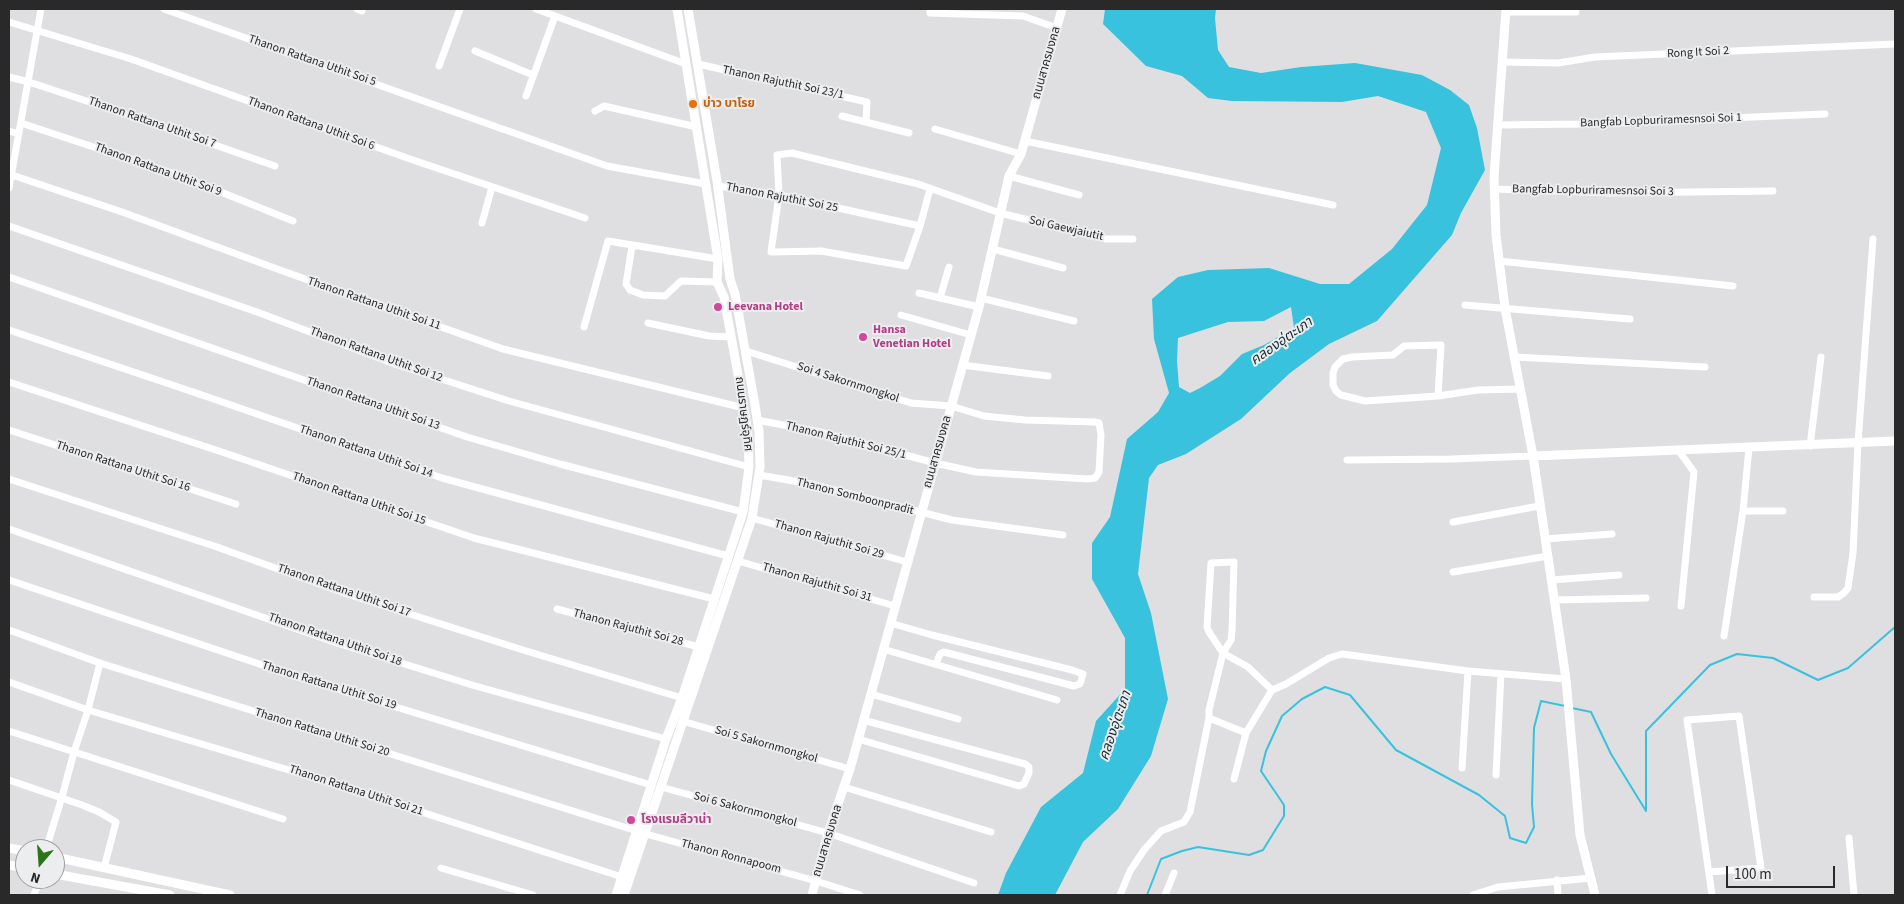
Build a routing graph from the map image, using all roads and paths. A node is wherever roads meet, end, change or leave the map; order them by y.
1 (41, 9) edge
2 (164, 9) edge
3 (460, 9) edge
4 (536, 9) edge
5 (677, 9) edge
6 (688, 9) edge
7 (930, 9) edge
8 (1062, 9) edge
9 (1506, 10) edge
10 (1576, 12) dead end
11 (555, 16) junction
12 (9, 22) edge
13 (1057, 28) junction
14 (37, 30) junction
15 (1895, 44) edge
16 (475, 51) dead end
17 (1502, 62) junction
18 (686, 64) junction
19 (698, 64) junction
20 (439, 66) dead end
21 (533, 74) junction
22 (9, 77) edge
23 (29, 82) junction
24 (526, 96) dead end
25 (595, 111) dead end
26 (1825, 114) dead end
27 (842, 116) dead end
28 (866, 122) junction
29 (22, 123) junction
30 (1497, 125) junction
31 (697, 127) junction
32 (935, 129) dead end
33 (9, 131) edge
34 (19, 134) junction
35 (909, 134) dead end
36 (1025, 141) junction
37 (1022, 154) junction
38 (275, 166) dead end
39 (10, 175) edge
40 (1009, 176) junction
41 (706, 184) junction
42 (718, 186) junction
43 (492, 187) junction
44 (9, 188) edge
45 (930, 189) junction
46 (1494, 189) junction
47 (1773, 191) dead end
48 (779, 195) junction
49 (1079, 195) dead end
50 (1333, 205) dead end
51 (1000, 213) junction
52 (586, 218) dead end
53 (293, 221) dead end
54 (482, 223) dead end
55 (9, 226) edge
56 (920, 226) junction
57 (1133, 239) dead end
58 (1873, 239) dead end
59 (632, 246) junction
60 (993, 249) junction
61 (718, 259) junction
62 (1499, 261) junction
63 (949, 267) dead end
64 (1063, 268) dead end
65 (9, 277) edge
66 (717, 282) junction
67 (1734, 286) dead end
68 (919, 293) dead end
69 (735, 294) junction
70 (724, 297) junction
71 (940, 298) junction
72 (980, 303) junction
73 (1465, 305) dead end
74 (1505, 308) junction
75 (900, 316) dead end
76 (1630, 319) dead end
77 (1074, 321) dead end
78 (648, 323) dead end
79 (584, 327) dead end
80 (9, 330) edge
81 (971, 334) junction
82 (731, 337) junction
83 (746, 351) junction
84 (1515, 357) junction
85 (1821, 357) dead end
86 (962, 365) junction
87 (1705, 367) dead end
88 (1048, 376) dead end
89 (9, 382) edge
90 (1520, 389) junction
91 (1438, 396) junction
92 (951, 406) junction
93 (744, 408) junction
94 (757, 420) junction
95 (9, 430) edge
96 (1895, 441) edge
97 (1858, 443) junction
98 (1810, 446) junction
99 (1749, 448) junction
100 (1679, 451) junction
101 (1532, 456) junction
102 (1347, 460) dead end
103 (935, 463) junction
104 (749, 467) junction
105 (759, 475) junction
106 (9, 479) edge
107 (1087, 479) joint
108 (236, 504) dead end
109 (1540, 506) junction
110 (1743, 511) junction
111 (1783, 511) dead end
112 (743, 512) junction
113 (921, 514) junction
114 (752, 518) junction
115 (1454, 522) dead end
116 (9, 529) edge
117 (1612, 534) dead end
118 (1063, 535) dead end
119 (1545, 539) junction
120 (728, 556) junction
121 (1548, 556) junction
122 (738, 561) junction
123 (907, 562) junction
124 (1453, 572) dead end
125 (1619, 575) dead end
126 (9, 580) edge
127 (1551, 580) junction
128 (1814, 597) dead end
129 (1646, 598) dead end
130 (714, 599) junction
131 (1555, 600) junction
132 (895, 606) junction
133 (1682, 606) dead end
134 (557, 609) dead end
135 (890, 623) junction
136 (9, 630) edge
137 (1724, 636) dead end
138 (699, 647) junction
139 (883, 649) junction
140 (1223, 653) junction
141 (100, 663) junction
142 (936, 664) junction
143 (696, 668) junction
144 (1468, 671) junction
145 (1501, 674) junction
146 (1566, 679) junction
147 (9, 682) edge
148 (1272, 690) junction
149 (870, 694) junction
150 (682, 698) junction
151 (1057, 700) dead end
152 (88, 710) junction
153 (1209, 718) junction
154 (958, 719) dead end
155 (863, 720) junction
156 (682, 721) junction
157 (9, 731) edge
158 (1246, 733) junction
159 (666, 739) junction
160 (858, 739) junction
161 (74, 752) junction
162 (1462, 768) dead end
163 (850, 769) junction
164 (1496, 775) dead end
165 (1234, 779) dead end
166 (9, 780) edge
167 (651, 785) junction
168 (661, 787) junction
169 (844, 788) junction
170 (62, 797) junction
171 (283, 819) dead end
172 (641, 832) junction
173 (991, 832) dead end
174 (828, 833) junction
175 (1849, 838) dead end
176 (49, 839) edge
177 (65, 859) edge
178 (104, 868) junction
179 (441, 868) dead end
180 (1709, 872) junction
181 (127, 873) junction
182 (1174, 873) dead end
183 (65, 876) edge
184 (622, 877) junction
185 (1591, 878) junction
186 (1557, 880) junction
187 (816, 881) junction
188 (974, 883) dead end
189 (146, 890) junction
190 (170, 895) edge
191 (230, 895) edge
192 (533, 895) edge
193 (616, 895) edge
194 (624, 895) edge
195 (812, 895) edge
196 (860, 895) edge
197 (1120, 895) edge
198 (1165, 895) edge
199 (1473, 895) edge
200 (1558, 895) edge
201 (1595, 895) edge
202 (1712, 895) edge
203 (1854, 895) edge

1 - 14 street
2 - 41 street, Thanon Rattana Uthit Soi 5
3 - 20 street
4 - 11 street
5 - 18 street, ถนนราษฏร์อุทิศ
6 - 19 street, ถนนราษฏร์อุทิศ
7 - 13 street
8 - 13 street, ถนนสาครมงคล
9 - 10 street
9 - 17 street
11 - 18 street
11 - 21 street
12 - 14 street, Thanon Rattana Uthit Soi 6
13 - 36 street, ถนนสาครมงคล
14 - 23 street
14 - 43 street, Thanon Rattana Uthit Soi 6
15 - 17 street, Rong It Soi 2
16 - 21 street
17 - 30 street
18 - 31 street, ถนนราษฏร์อุทิศ
19 - 28 street, Thanon Rajuthit Soi 23/1
19 - 42 street, ถนนราษฏร์อุทิศ
21 - 24 street
22 - 23 street, Thanon Rattana Uthit Soi 7
23 - 29 street
23 - 38 street, Thanon Rattana Uthit Soi 7
25 - 31 street
26 - 30 street, Bangfab Lopburiramesnsoi Soi 1
27 - 28 street
28 - 35 street
29 - 34 street
29 - 53 street, Thanon Rattana Uthit Soi 9
30 - 46 street
31 - 41 street, ถนนราษฏร์อุทิศ
32 - 37 street
33 - 34 street
34 - 39 street
36 - 37 street, ถนนสาครมงคล
36 - 50 street
37 - 40 street, ถนนสาครมงคล
39 - 44 street
39 - 93 street, Thanon Rattana Uthit Soi 11
40 - 49 street
40 - 51 street, ถนนสาครมงคล
41 - 61 street, ถนนราษฏร์อุทิศ
42 - 48 street, Thanon Rajuthit Soi 25
42 - 69 street, ถนนราษฏร์อุทิศ
43 - 52 street, Thanon Rattana Uthit Soi 6
43 - 54 street
45 - 48 street, Soi Gaewjaiutit
45 - 51 street, Soi Gaewjaiutit
45 - 56 street
46 - 47 street, Bangfab Lopburiramesnsoi Soi 3
46 - 62 street
48 - 56 street, Thanon Rajuthit Soi 25
48 - 56 street
51 - 57 street, Soi Gaewjaiutit
51 - 60 street, ถนนสาครมงคล
55 - 104 street, Thanon Rattana Uthit Soi 12
58 - 97 street
59 - 61 street
59 - 66 street
59 - 79 street
60 - 64 street
60 - 72 street, ถนนสาครมงคล
61 - 66 street, ถนนราษฏร์อุทิศ
62 - 67 street
62 - 74 street
63 - 71 street
65 - 112 street, Thanon Rattana Uthit Soi 13
66 - 70 street, ถนนราษฏร์อุทิศ
68 - 71 street
69 - 70 street
69 - 83 street, ถนนราษฏร์อุทิศ
70 - 82 street, ถนนราษฏร์อุทิศ
71 - 72 street
72 - 77 street
72 - 81 street, ถนนสาครมงคล
73 - 74 street
74 - 76 street
74 - 84 street
75 - 81 street
78 - 82 street
80 - 120 street, Thanon Rattana Uthit Soi 14
81 - 86 street, ถนนสาครมงคล
82 - 93 street, ถนนราษฏร์อุทิศ
83 - 92 street, Soi 4 Sakornmongkol
83 - 94 street, ถนนราษฏร์อุทิศ
84 - 87 street
84 - 90 street
85 - 98 street
86 - 88 street
86 - 92 street, ถนนสาครมงคล
89 - 130 street, Thanon Rattana Uthit Soi 15
90 - 91 street
90 - 101 street
91 - 91 street
92 - 103 street, ถนนสาครมงคล
92 - 107 street, Soi 4 Sakornmongkol
93 - 104 street, ถนนราษฏร์อุทิศ
94 - 103 street, Thanon Rajuthit Soi 25/1
94 - 105 street, ถนนราษฏร์อุทิศ
95 - 108 street, Thanon Rattana Uthit Soi 16
96 - 97 street
97 - 98 street
97 - 128 street
98 - 99 street
99 - 100 street
99 - 110 street
100 - 101 street
100 - 133 street
101 - 102 street
101 - 109 street
103 - 107 street, Thanon Rajuthit Soi 25/1
103 - 113 street, ถนนสาครมงคล
104 - 112 street, ถนนราษฏร์อุทิศ
105 - 113 street, Thanon Somboonpradit
105 - 114 street, ถนนราษฏร์อุทิศ
106 - 150 street, Thanon Rattana Uthit Soi 17
109 - 115 street
109 - 119 street
110 - 111 street
110 - 137 street
112 - 120 street, ถนนราษฏร์อุทิศ
113 - 118 street, Thanon Somboonpradit
113 - 123 street, ถนนสาครมงคล
114 - 122 street, ถนนราษฏร์อุทิศ
114 - 123 street, Thanon Rajuthit Soi 29
116 - 159 street, Thanon Rattana Uthit Soi 18
117 - 119 street
119 - 121 street
120 - 130 street, ถนนราษฏร์อุทิศ
121 - 124 street
121 - 127 street
122 - 132 street, Thanon Rajuthit Soi 31
122 - 143 street, ถนนราษฏร์อุทิศ
123 - 132 street, ถนนสาครมงคล
125 - 127 street
126 - 167 street, Thanon Rattana Uthit Soi 19
127 - 131 street
129 - 131 street
130 - 138 street, ถนนราษฏร์อุทิศ
131 - 146 street
132 - 135 street, ถนนสาครมงคล
134 - 138 street, Thanon Rajuthit Soi 28
135 - 139 street, ถนนสาครมงคล
135 - 142 street
136 - 141 street, Thanon Rattana Uthit Soi 20
138 - 143 street, ถนนราษฏร์อุทิศ
139 - 142 street
139 - 149 street, ถนนสาครมงคล
140 - 140 street
140 - 148 street
140 - 153 street
141 - 152 street
141 - 172 street, Thanon Rattana Uthit Soi 20
142 - 151 street
143 - 150 street, ถนนราษฏร์อุทิศ
143 - 156 street, ถนนราษฏร์อุทิศ
144 - 145 street
144 - 148 street
144 - 162 street
145 - 146 street
145 - 164 street
146 - 185 street
147 - 152 street, Thanon Rattana Uthit Soi 21
148 - 158 street
149 - 154 street
149 - 155 street, ถนนสาครมงคล
150 - 159 street, ถนนราษฏร์อุทิศ
152 - 161 street
152 - 184 street, Thanon Rattana Uthit Soi 21
153 - 158 street
153 - 197 street
155 - 160 street, ถนนสาครมงคล
155 - 160 street
156 - 163 street, Soi 5 Sakornmongkol
156 - 168 street, ถนนราษฏร์อุทิศ
157 - 161 street
158 - 165 street
159 - 167 street, ถนนราษฏร์อุทิศ
160 - 163 street, ถนนสาครมงคล
161 - 170 street
161 - 171 street
163 - 169 street, ถนนสาครมงคล
166 - 170 street
167 - 172 street, ถนนราษฏร์อุทิศ
168 - 172 street, ถนนราษฏร์อุทิศ
168 - 174 street, Soi 6 Sakornmongkol
169 - 173 street
169 - 174 street, ถนนสาครมงคล
170 - 176 street
170 - 178 street
172 - 184 street, ถนนราษฏร์อุทิศ
172 - 187 street, Thanon Ronnapoom
172 - 194 street, ถนนราษฏร์อุทิศ
174 - 187 street, ถนนสาครมงคล
174 - 188 street, Soi 6 Sakornmongkol
175 - 203 street
177 - 178 street
178 - 181 street
179 - 192 street
180 - 180 street
180 - 202 street
181 - 189 street
181 - 191 street
182 - 198 street
183 - 189 street
184 - 193 street, ถนนราษฏร์อุทิศ
185 - 186 street
185 - 201 street
186 - 199 street
186 - 200 street
187 - 195 street, ถนนสาครมงคล
187 - 196 street, Thanon Ronnapoom
189 - 190 street

